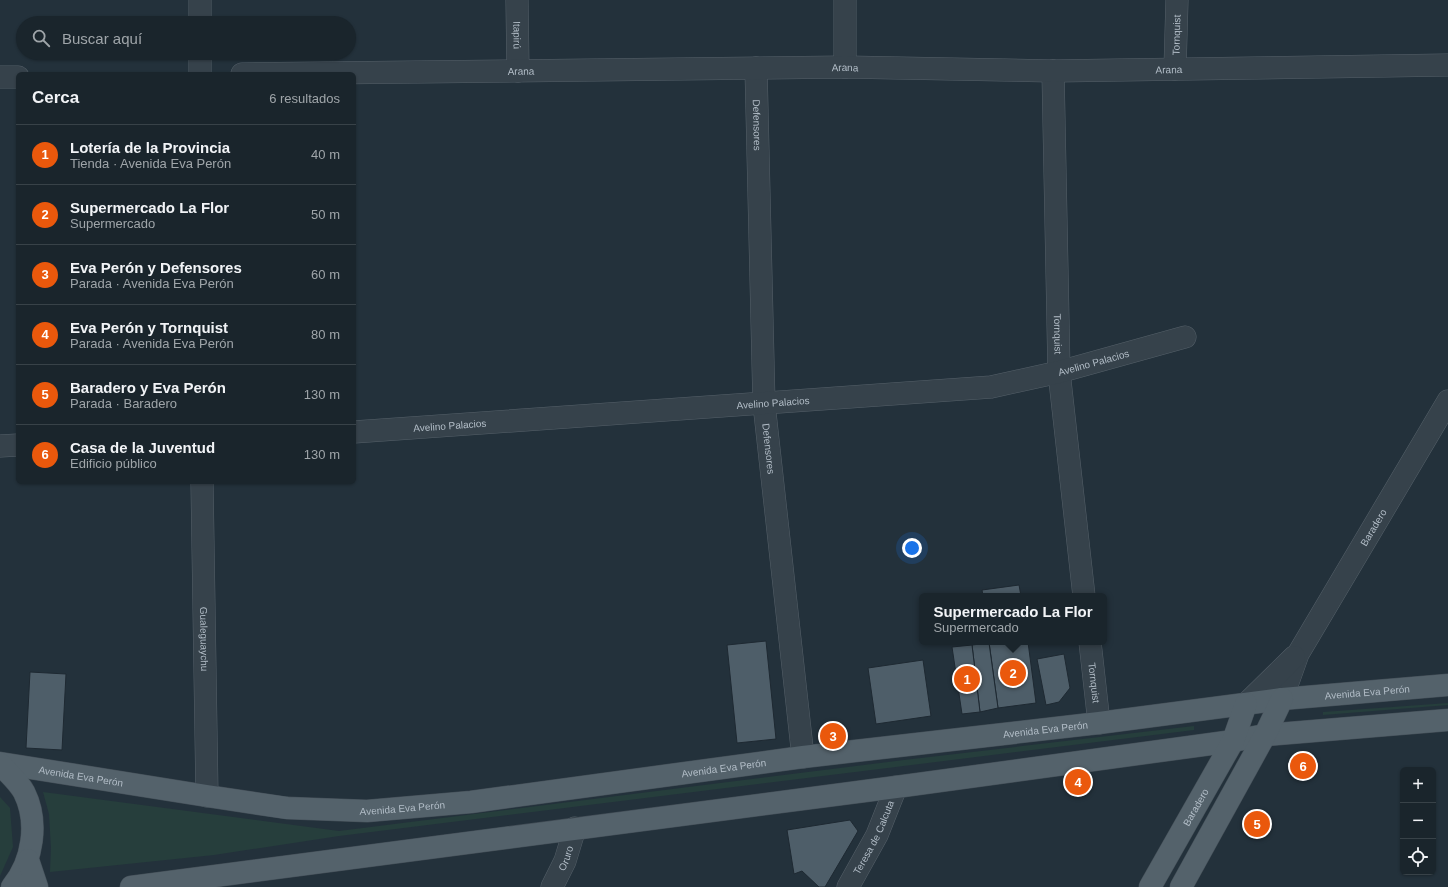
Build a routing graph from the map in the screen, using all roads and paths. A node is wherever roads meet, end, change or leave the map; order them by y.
1 (200, 0) edge
2 (517, 0) edge
3 (845, 0) edge
4 (1177, 0) edge
5 (200, 16) edge
6 (200, 60) edge
7 (1448, 66) edge
8 (845, 67) junction
9 (756, 68) junction
10 (1175, 69) junction
11 (518, 71) junction
12 (1053, 71) junction
13 (200, 72) edge
14 (356, 73) edge
15 (0, 77) edge
16 (16, 77) edge
17 (1185, 337) dead end
18 (1059, 372) junction
19 (1448, 401) edge
20 (764, 404) junction
21 (356, 432) edge
22 (16, 445) edge
23 (0, 446) edge
24 (202, 484) edge
25 (1084, 593) edge
26 (1090, 645) edge
27 (1298, 654) junction
28 (1448, 685) edge
29 (1282, 699) junction
30 (1246, 704) junction
31 (1448, 720) edge
32 (1099, 723) junction
33 (1265, 735) junction
34 (1233, 741) junction
35 (803, 757) junction
36 (0, 764) edge
37 (896, 787) junction
38 (207, 796) junction
39 (575, 828) junction
40 (28, 860) junction
41 (12, 887) edge
42 (37, 887) edge
43 (131, 887) edge
44 (552, 887) edge
45 (848, 887) edge
46 (1150, 887) edge
47 (1181, 887) edge

1 - 5 street
2 - 11 street, Itapirú
3 - 8 street
4 - 10 street, Tornquist
6 - 13 street
7 - 10 street, Arana
8 - 9 street, Arana
8 - 12 street, Arana
9 - 11 street, Arana
9 - 20 street, Defensores
10 - 12 street, Arana
11 - 14 street, Arana
12 - 18 street, Tornquist
15 - 16 street
17 - 18 street, Avelino Palacios
18 - 20 street, Avelino Palacios
18 - 25 street, Tornquist
19 - 27 street, Baradero
20 - 21 street, Avelino Palacios
20 - 35 street, Defensores
22 - 23 street
24 - 38 street, Gualeguaychu
26 - 32 street, Tornquist
27 - 29 street, Baradero
27 - 30 street, Baradero
28 - 29 main road, Avenida Eva Perón
29 - 30 main road, Avenida Eva Perón
29 - 33 main road, Baradero
30 - 32 main road, Avenida Eva Perón
30 - 34 main road, Baradero
31 - 33 main road
32 - 35 main road, Avenida Eva Perón
33 - 34 main road
33 - 47 main road, Baradero
34 - 37 main road
34 - 46 main road, Baradero
35 - 38 main road, Avenida Eva Perón
36 - 38 main road, Avenida Eva Perón
36 - 40 main road
37 - 39 main road
37 - 45 street, Teresa de Calcuta
39 - 43 main road
39 - 44 street, Oruro
40 - 41 main road
40 - 42 main road

